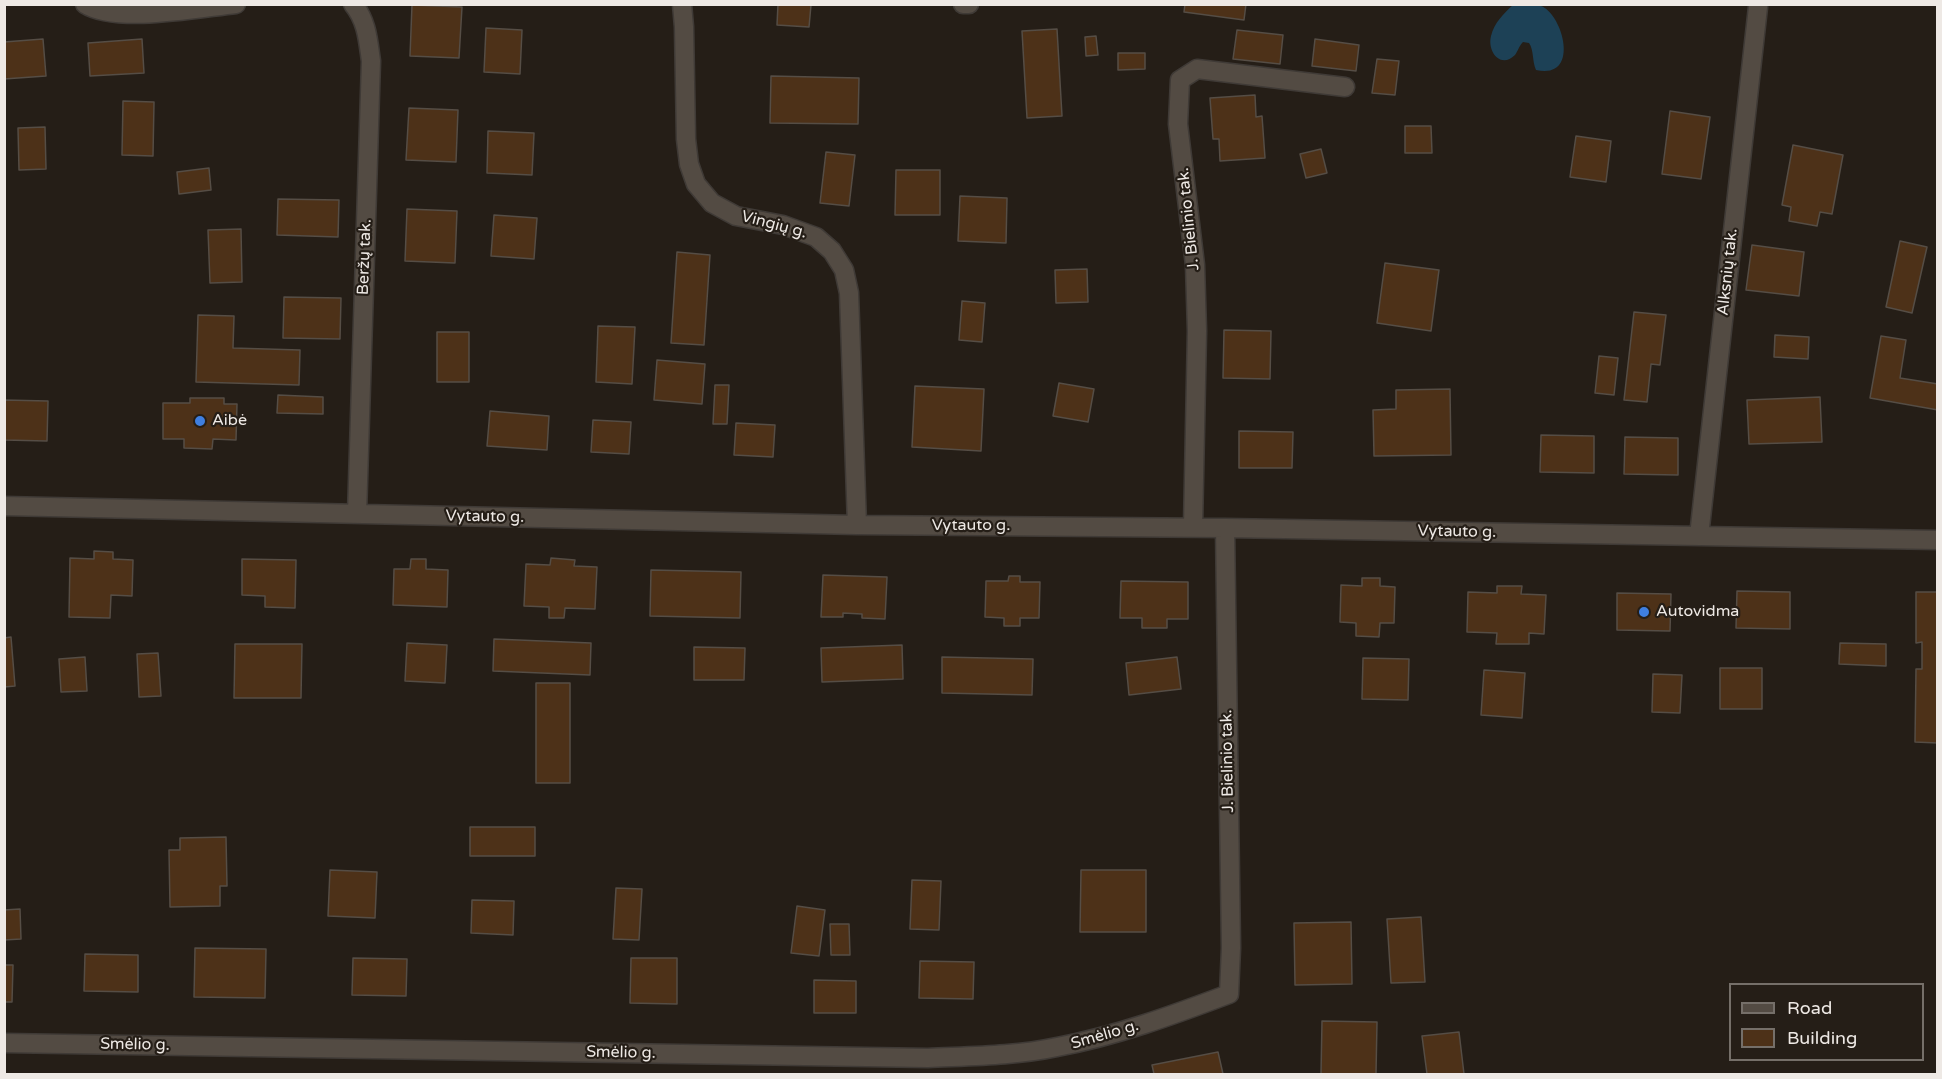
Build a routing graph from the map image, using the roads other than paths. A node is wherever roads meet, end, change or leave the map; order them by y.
1 (85, 4) edge
2 (236, 4) edge
3 (353, 4) edge
4 (682, 4) edge
5 (963, 4) edge
6 (969, 4) edge
7 (1758, 7) dead end
8 (1345, 87) dead end
9 (4, 506) edge
10 (357, 514) junction
11 (857, 525) junction
12 (1193, 527) junction
13 (1225, 528) junction
14 (1699, 536) junction
15 (1938, 540) edge
16 (1229, 994) joint
17 (4, 1043) edge

1 - 2 street
3 - 10 street, Beržų tak.
4 - 11 street, Vingių g.
5 - 6 street
7 - 14 street, Alksnių tak.
8 - 12 street, J. Bielinio tak.
9 - 10 street, Vytauto g.
10 - 11 street, Vytauto g.
11 - 12 street, Vytauto g.
12 - 13 street, Vytauto g.
13 - 14 street, Vytauto g.
13 - 16 street, J. Bielinio tak.
14 - 15 street, Vytauto g.
16 - 17 street, Smėlio g.

